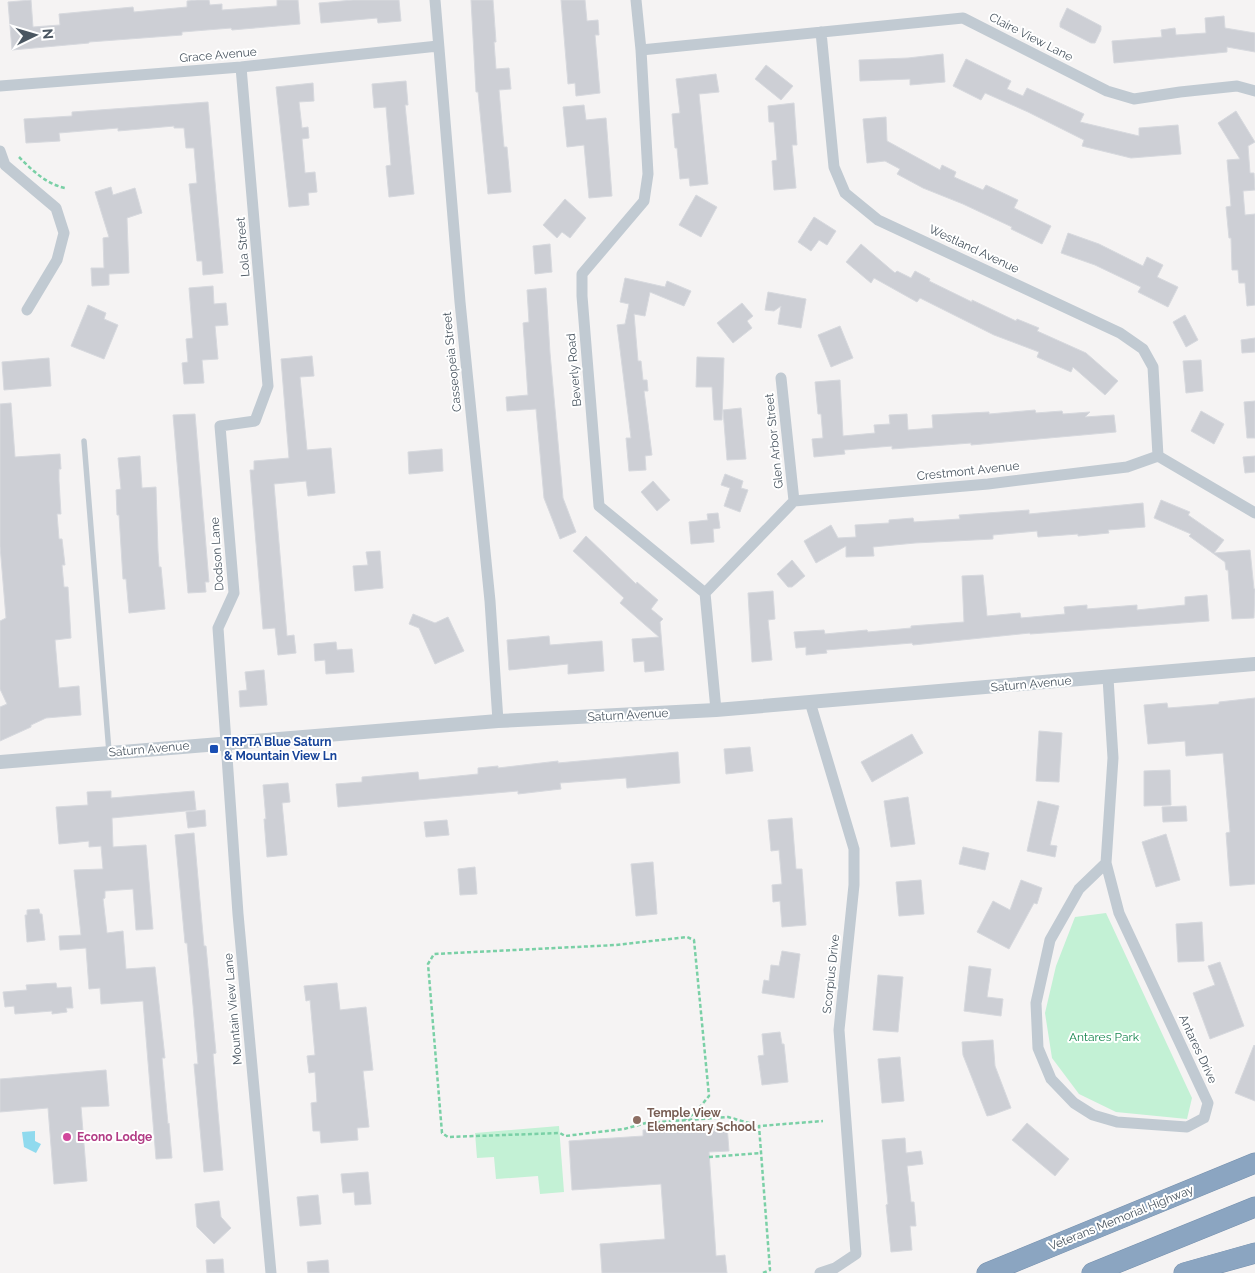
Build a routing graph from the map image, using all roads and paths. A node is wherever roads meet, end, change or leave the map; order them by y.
1 (435, 0) edge
2 (636, 0) edge
3 (820, 32) junction
4 (438, 46) junction
5 (641, 50) junction
6 (241, 67) junction
7 (0, 86) edge
8 (1255, 91) edge
9 (0, 152) edge
10 (19, 157) dead end
11 (65, 188) dead end
12 (27, 310) dead end
13 (781, 378) dead end
14 (255, 421) joint
15 (84, 441) dead end
16 (1158, 456) junction
17 (794, 502) junction
18 (1255, 513) edge
19 (705, 593) junction
20 (1255, 664) edge
21 (1108, 678) junction
22 (810, 702) junction
23 (716, 710) junction
24 (498, 721) junction
25 (226, 743) junction
26 (109, 752) junction
27 (0, 762) edge
28 (1106, 863) junction
29 (684, 1120) junction
30 (823, 1120) dead end
31 (759, 1126) junction
32 (760, 1153) junction
33 (710, 1157) dead end
34 (1255, 1163) edge
35 (1255, 1207) edge
36 (1255, 1253) edge
37 (271, 1273) edge
38 (763, 1273) edge
39 (820, 1273) edge
40 (987, 1273) edge
41 (1092, 1273) edge
42 (1184, 1273) edge

1 - 4 street, Casseopeia Street
2 - 5 street, Beverly Road
3 - 5 street, Claire View Lane
3 - 8 street, Claire View Lane
3 - 16 street, Westland Avenue
4 - 6 street, Grace Avenue
4 - 24 street, Casseopeia Street
5 - 19 street, Beverly Road
6 - 7 street, Grace Avenue
6 - 14 street, Lola Street
9 - 12 street
10 - 11 path
13 - 17 street, Glen Arbor Street
14 - 25 street, Dodson Lane
15 - 26 lane
16 - 17 street, Crestmont Avenue
16 - 18 street
17 - 19 street
19 - 23 street
20 - 21 street, Saturn Avenue
21 - 22 street, Saturn Avenue
21 - 28 street, Antares Drive
22 - 23 street, Saturn Avenue
22 - 39 street, Scorpius Drive
23 - 24 street, Saturn Avenue
24 - 25 street, Saturn Avenue
25 - 26 street, Saturn Avenue
25 - 37 street, Mountain View Lane
26 - 27 street, Saturn Avenue
28 - 28 street, Antares Drive
29 - 29 path
29 - 31 path
30 - 31 path
31 - 32 path
32 - 33 path
32 - 38 path
34 - 40 highway, Veterans Memorial Highway
35 - 41 highway
36 - 42 highway

